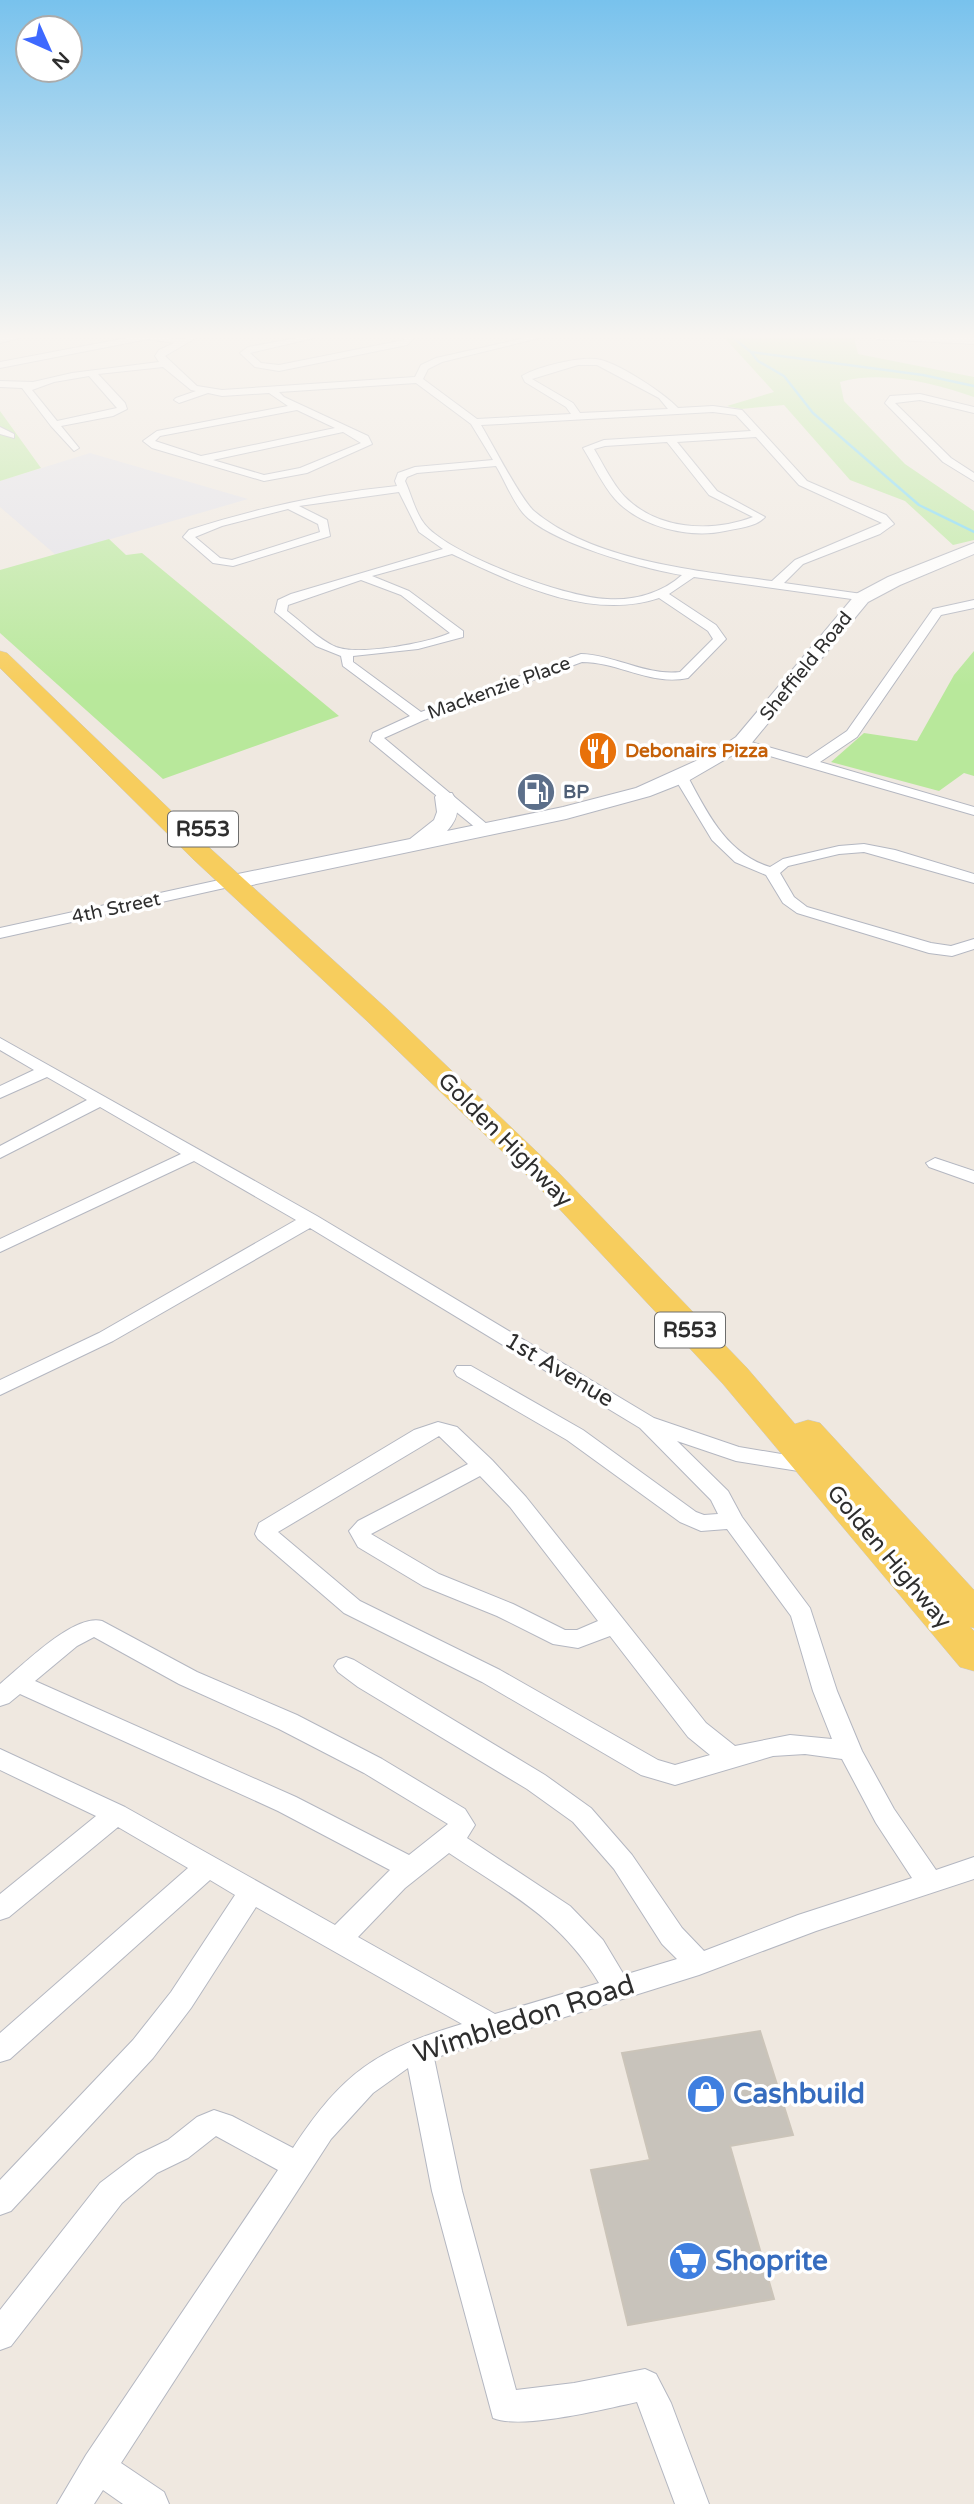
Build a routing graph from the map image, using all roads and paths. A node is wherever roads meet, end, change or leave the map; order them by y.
1 (178, 453) edge
2 (232, 453) edge
3 (346, 453) edge
4 (493, 453) edge
5 (590, 453) edge
6 (680, 453) edge
7 (776, 453) edge
8 (940, 453) edge
9 (199, 460) junction
10 (499, 463) junction
11 (974, 478) edge
12 (403, 489) junction
13 (292, 507) junction
14 (974, 548) edge
15 (456, 550) junction
16 (690, 574) junction
17 (362, 576) junction
18 (775, 586) junction
19 (661, 594) junction
20 (862, 598) junction
21 (974, 604) edge
22 (0, 644) edge
23 (347, 655) junction
24 (0, 657) edge
25 (419, 717) junction
26 (740, 743) junction
27 (809, 763) junction
28 (681, 778) junction
29 (445, 797) junction
30 (974, 811) edge
31 (487, 830) junction
32 (411, 845) junction
33 (772, 872) junction
34 (257, 877) junction
35 (974, 879) edge
36 (233, 882) junction
37 (0, 933) edge
38 (974, 944) edge
39 (0, 1043) edge
40 (47, 1070) junction
41 (0, 1093) edge
42 (101, 1100) junction
43 (0, 1153) edge
44 (195, 1154) junction
45 (935, 1163) dead end
46 (974, 1177) edge
47 (310, 1220) junction
48 (0, 1246) edge
49 (464, 1371) dead end
50 (0, 1388) edge
51 (647, 1423) junction
52 (484, 1465) junction
53 (811, 1466) junction
54 (733, 1521) junction
55 (974, 1614) edge
56 (615, 1623) junction
57 (974, 1657) edge
58 (346, 1665) dead end
59 (8, 1690) edge
60 (850, 1751) junction
61 (734, 1758) junction
62 (2, 1762) edge
63 (116, 1814) junction
64 (449, 1839) junction
65 (208, 1866) junction
66 (411, 1868) junction
67 (974, 1868) edge
68 (929, 1881) junction
69 (252, 1892) junction
70 (0, 1909) edge
71 (337, 1941) junction
72 (699, 1964) junction
73 (617, 1988) junction
74 (492, 2027) junction
75 (0, 2050) edge
76 (419, 2052) junction
77 (297, 2165) junction
78 (0, 2201) edge
79 (0, 2335) edge
80 (98, 2468) junction
81 (74, 2504) edge
82 (152, 2504) edge
83 (692, 2504) edge

1 - 9 street
2 - 9 street
3 - 9 street
4 - 10 street
5 - 6 street
7 - 18 street
8 - 11 street
10 - 12 street
10 - 16 street
12 - 13 street
12 - 15 street
13 - 13 street
14 - 20 street, Sheffield Road
15 - 17 street
15 - 19 street
16 - 18 street
16 - 19 street
17 - 23 street
17 - 23 street
18 - 20 street
19 - 25 street, Mackenzie Place
20 - 26 street, Sheffield Road
21 - 27 street
22 - 34 main road, Golden Highway / R553
23 - 25 street
24 - 36 main road, Golden Highway / R553
25 - 29 street, Mackenzie Place
26 - 27 street
26 - 28 street, Sheffield Road
27 - 30 street
28 - 31 street, Sheffield Road
28 - 33 street
29 - 31 street, Mackenzie Place
29 - 32 street
31 - 32 street, Sheffield Road
32 - 34 street, Sheffield Road
33 - 35 street
33 - 38 street
34 - 36 street, Sheffield Road
34 - 55 main road, Golden Highway / R553
36 - 37 street, 4th Street
36 - 53 main road, Golden Highway / R553
39 - 40 street, 1st Avenue
40 - 41 street
40 - 42 street, 1st Avenue
42 - 43 street
42 - 44 street, 1st Avenue
44 - 47 street, 1st Avenue
44 - 48 street
45 - 46 street
47 - 50 street
47 - 51 street, 1st Avenue
49 - 54 street
51 - 53 street
51 - 54 street, 1st Avenue
52 - 56 street
52 - 56 street
52 - 61 street
53 - 57 main road, Golden Highway / R553
54 - 60 street, 1st Avenue
56 - 61 street
58 - 72 street
59 - 64 street
59 - 66 street
60 - 61 street
60 - 68 street, 1st Avenue
62 - 63 street
63 - 65 street
63 - 70 street
64 - 66 street
64 - 73 street
65 - 69 street
65 - 75 street
66 - 71 street
67 - 68 street, Wimbledon Road
68 - 72 street, Wimbledon Road
69 - 71 street
69 - 78 street
71 - 74 street
72 - 73 street, Wimbledon Road
73 - 74 street, Wimbledon Road
74 - 76 street, Wimbledon Road
76 - 77 street, Wimbledon Road
76 - 83 street
77 - 79 street
77 - 80 street, Wimbledon Road
80 - 81 street, Wimbledon Road
80 - 82 street

